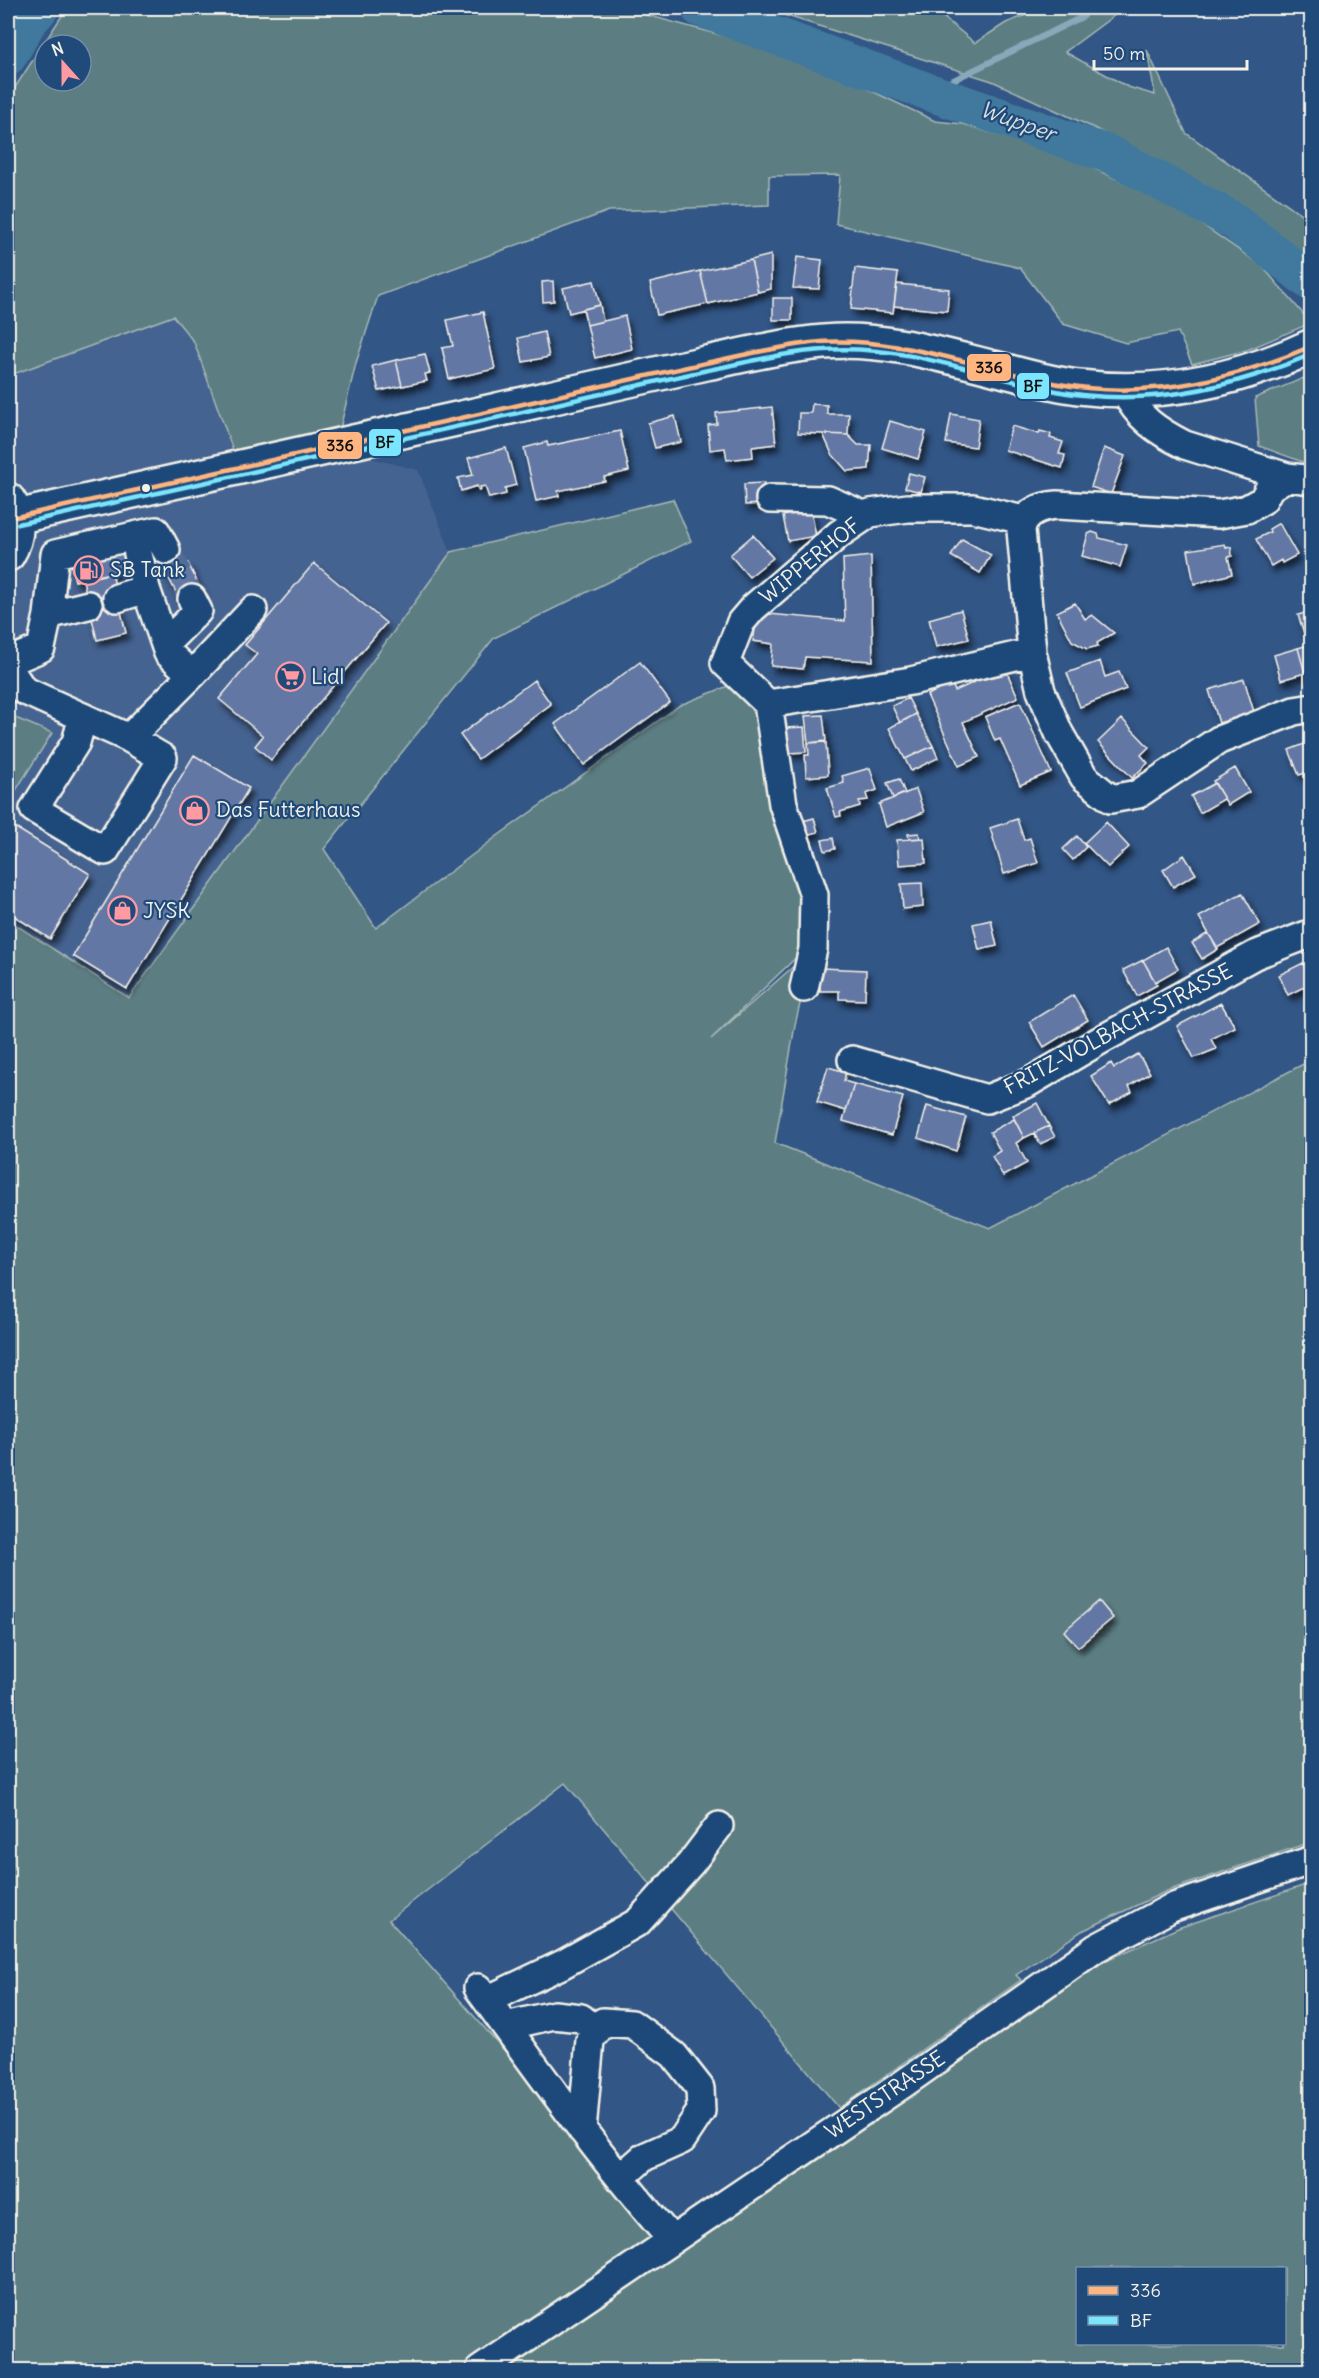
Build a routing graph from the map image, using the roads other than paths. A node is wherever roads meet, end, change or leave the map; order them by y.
1 (1311, 346) edge
2 (1124, 390) junction
3 (1299, 479) edge
4 (770, 499) dead end
5 (12, 509) edge
6 (865, 516) junction
7 (1023, 520) junction
8 (8, 554) edge
9 (146, 589) junction
10 (117, 598) dead end
11 (192, 599) tunnel mouth
12 (88, 605) dead end
13 (254, 610) dead end
14 (48, 615) junction
15 (165, 644) junction
16 (1032, 652) junction
17 (8, 662) edge
18 (8, 667) edge
19 (192, 675) junction
20 (768, 704) junction
21 (1311, 708) edge
22 (83, 717) junction
23 (129, 738) junction
24 (1311, 933) edge
25 (804, 988) dead end
26 (852, 1060) dead end
27 (719, 1826) dead end
28 (1311, 1860) edge
29 (506, 2026) junction
30 (597, 2031) junction
31 (582, 2130) junction
32 (620, 2178) junction
33 (672, 2240) junction
34 (480, 2370) edge

1 - 2 main road
2 - 3 street
2 - 5 main road
3 - 7 street
4 - 6 street
5 - 8 main road
6 - 7 street, WIPPERHOF
6 - 20 street, WIPPERHOF
7 - 16 street
9 - 10 street
9 - 14 street
9 - 15 street
11 - 15 street
12 - 14 street
13 - 19 street
14 - 17 street
15 - 19 street
16 - 20 street
16 - 21 street
18 - 22 street
19 - 23 street
20 - 25 street
22 - 23 street
22 - 23 street
24 - 26 street, FRITZ-VOLBACH-STRASSE
27 - 29 street
28 - 33 street, WESTSTRASSE
29 - 30 street
29 - 31 street
30 - 31 street
30 - 32 street
31 - 32 street
32 - 33 street
33 - 34 street, WESTSTRASSE

